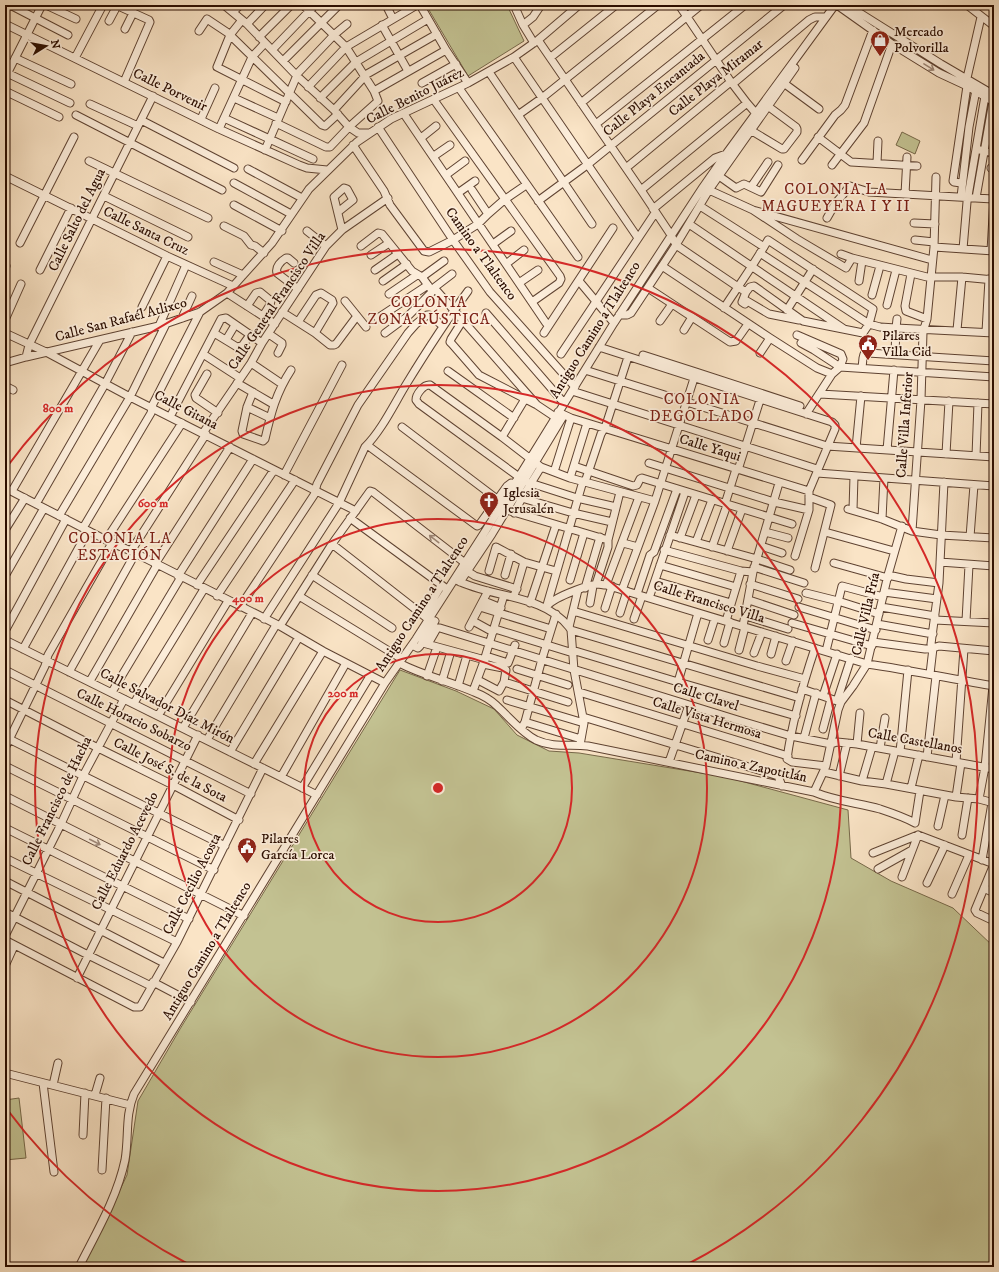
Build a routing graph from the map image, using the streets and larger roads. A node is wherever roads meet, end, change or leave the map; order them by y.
1 (10, 5) edge
2 (42, 5) edge
3 (46, 5) edge
4 (103, 5) edge
5 (116, 5) edge
6 (224, 5) edge
7 (240, 5) edge
8 (265, 5) edge
9 (291, 5) edge
10 (303, 5) edge
11 (315, 5) edge
12 (339, 5) edge
13 (386, 5) edge
14 (419, 5) edge
15 (514, 5) edge
16 (541, 5) edge
17 (579, 5) edge
18 (616, 5) edge
19 (658, 5) edge
20 (679, 5) edge
21 (701, 5) edge
22 (745, 5) edge
23 (784, 5) edge
24 (837, 5) edge
25 (847, 5) edge
26 (967, 5) edge
27 (309, 11) junction
28 (977, 11) edge
29 (233, 12) junction
30 (133, 13) junction
31 (686, 17) junction
32 (825, 17) junction
33 (35, 18) junction
34 (76, 19) dead end
35 (393, 19) junction
36 (428, 19) junction
37 (109, 21) dead end
38 (244, 22) junction
39 (322, 23) junction
40 (5, 24) edge
41 (347, 24) dead end
42 (382, 25) junction
43 (523, 25) junction
44 (994, 26) edge
45 (125, 29) dead end
46 (873, 30) junction
47 (199, 31) dead end
48 (335, 34) junction
49 (438, 34) junction
50 (26, 35) junction
51 (68, 35) dead end
52 (230, 35) junction
53 (259, 37) junction
54 (702, 40) junction
55 (391, 41) junction
56 (536, 41) junction
57 (812, 41) junction
58 (265, 43) junction
59 (892, 44) junction
60 (346, 46) junction
61 (272, 50) junction
62 (446, 50) junction
63 (400, 56) junction
64 (252, 57) junction
65 (514, 57) junction
66 (551, 57) junction
67 (15, 58) junction
68 (75, 58) junction
69 (716, 60) junction
70 (284, 61) junction
71 (356, 62) junction
72 (456, 64) junction
73 (408, 71) junction
74 (489, 72) junction
75 (788, 74) junction
76 (6, 75) edge
77 (297, 76) junction
78 (366, 77) junction
79 (566, 79) junction
80 (242, 80) junction
81 (124, 82) junction
82 (731, 82) junction
83 (967, 82) junction
84 (422, 83) dead end
85 (468, 83) junction
86 (71, 84) dead end
87 (785, 84) junction
88 (308, 87) junction
89 (215, 88) dead end
90 (459, 88) junction
91 (976, 90) junction
92 (5, 91) edge
93 (374, 91) junction
94 (289, 93) junction
95 (153, 96) junction
96 (985, 96) junction
97 (234, 98) junction
98 (320, 98) junction
99 (542, 98) junction
100 (994, 99) edge
101 (434, 100) junction
102 (286, 102) junction
103 (581, 103) junction
104 (747, 103) junction
105 (70, 104) dead end
106 (90, 104) dead end
107 (768, 107) junction
108 (819, 109) dead end
109 (336, 112) junction
110 (76, 114) dead end
111 (404, 114) junction
112 (518, 115) junction
113 (758, 116) junction
114 (59, 117) dead end
115 (224, 118) junction
116 (201, 119) junction
117 (277, 121) junction
118 (139, 123) junction
119 (990, 123) junction
120 (596, 124) junction
121 (980, 125) junction
122 (436, 126) dead end
123 (957, 126) junction
124 (349, 127) junction
125 (378, 127) junction
126 (969, 127) junction
127 (219, 129) junction
128 (752, 131) junction
129 (370, 132) junction
130 (74, 137) dead end
131 (818, 137) junction
132 (421, 138) junction
133 (270, 139) junction
134 (956, 140) junction
135 (878, 141) dead end
136 (968, 141) junction
137 (130, 143) junction
138 (353, 145) junction
139 (450, 145) dead end
140 (611, 146) junction
141 (265, 150) junction
142 (976, 150) junction
143 (985, 151) junction
144 (994, 153) edge
145 (726, 154) junction
146 (954, 154) junction
147 (840, 155) junction
148 (966, 155) junction
149 (434, 156) junction
150 (907, 157) dead end
151 (313, 159) dead end
152 (802, 160) dead end
153 (89, 161) dead end
154 (465, 161) dead end
155 (768, 162) dead end
156 (877, 163) junction
157 (587, 165) junction
158 (778, 165) dead end
159 (832, 165) dead end
160 (906, 165) junction
161 (917, 166) dead end
162 (951, 166) junction
163 (234, 168) dead end
164 (626, 168) junction
165 (248, 169) dead end
166 (964, 169) junction
167 (327, 170) junction
168 (115, 173) junction
169 (972, 174) junction
170 (446, 175) junction
171 (5, 176) edge
172 (719, 176) junction
173 (936, 177) dead end
174 (980, 179) junction
175 (475, 181) dead end
176 (564, 182) junction
177 (234, 183) dead end
178 (962, 183) junction
179 (526, 185) junction
180 (750, 188) junction
181 (222, 190) dead end
182 (472, 190) dead end
183 (641, 190) junction
184 (709, 190) junction
185 (458, 193) junction
186 (905, 194) junction
187 (45, 196) junction
188 (104, 196) junction
189 (936, 196) junction
190 (964, 197) junction
191 (302, 198) junction
192 (388, 198) junction
193 (976, 198) junction
194 (994, 199) edge
195 (504, 200) junction
196 (538, 201) junction
197 (234, 205) dead end
198 (700, 206) junction
199 (70, 208) junction
200 (753, 210) junction
201 (654, 211) junction
202 (338, 212) dead end
203 (291, 214) junction
204 (488, 214) junction
205 (92, 218) junction
206 (208, 218) dead end
207 (827, 218) dead end
208 (914, 223) dead end
209 (478, 224) junction
210 (592, 224) dead end
211 (689, 224) junction
212 (934, 224) junction
213 (224, 226) dead end
214 (613, 228) dead end
215 (342, 230) junction
216 (282, 231) junction
217 (511, 231) dead end
218 (307, 232) dead end
219 (671, 235) junction
220 (188, 237) dead end
221 (638, 238) junction
222 (453, 240) junction
223 (915, 240) dead end
224 (389, 242) junction
225 (20, 243) dead end
226 (493, 244) junction
227 (934, 244) junction
228 (326, 246) junction
229 (361, 246) dead end
230 (676, 246) junction
231 (963, 249) junction
232 (524, 250) dead end
233 (762, 250) junction
234 (992, 251) edge
235 (264, 253) junction
236 (398, 254) junction
237 (841, 254) dead end
238 (371, 255) dead end
239 (167, 256) junction
240 (578, 257) dead end
241 (852, 258) junction
242 (932, 260) junction
243 (444, 261) dead end
244 (862, 261) junction
245 (214, 262) dead end
246 (294, 263) dead end
247 (407, 264) junction
248 (506, 264) junction
249 (186, 265) junction
250 (662, 266) junction
251 (752, 266) junction
252 (880, 266) junction
253 (813, 269) junction
254 (40, 270) dead end
255 (375, 270) dead end
256 (538, 270) dead end
257 (896, 270) junction
258 (452, 274) dead end
259 (911, 274) junction
260 (243, 275) junction
261 (419, 276) junction
262 (930, 276) junction
263 (962, 277) junction
264 (991, 280) edge
265 (383, 281) dead end
266 (579, 281) junction
267 (859, 281) dead end
268 (805, 282) junction
269 (519, 283) junction
270 (21, 284) dead end
271 (233, 286) junction
272 (430, 287) junction
273 (738, 287) junction
274 (648, 288) junction
275 (298, 289) junction
276 (468, 291) dead end
277 (746, 292) junction
278 (227, 293) junction
279 (389, 294) dead end
280 (872, 295) dead end
281 (192, 296) dead end
282 (797, 296) junction
283 (345, 301) dead end
284 (532, 302) junction
285 (596, 302) junction
286 (672, 304) junction
287 (887, 305) dead end
288 (247, 306) junction
289 (142, 307) dead end
290 (724, 308) junction
291 (454, 310) junction
292 (787, 310) junction
293 (200, 312) junction
294 (282, 312) junction
295 (486, 313) dead end
296 (619, 315) junction
297 (263, 316) junction
298 (357, 316) junction
299 (692, 317) junction
300 (182, 318) junction
301 (378, 318) dead end
302 (927, 319) junction
303 (5, 320) edge
304 (463, 320) junction
305 (898, 320) dead end
306 (660, 321) dead end
307 (803, 321) junction
308 (298, 322) junction
309 (546, 323) dead end
310 (614, 323) junction
311 (166, 324) junction
312 (275, 324) junction
313 (748, 324) junction
314 (869, 324) junction
315 (235, 325) junction
316 (159, 326) junction
317 (443, 326) junction
318 (366, 328) dead end
319 (896, 328) junction
320 (216, 329) junction
321 (924, 329) junction
322 (684, 330) dead end
323 (845, 330) junction
324 (957, 330) junction
325 (132, 332) junction
326 (986, 332) junction
327 (5, 333) edge
328 (315, 333) junction
329 (385, 333) dead end
330 (544, 333) dead end
331 (994, 333) edge
332 (269, 334) junction
333 (250, 335) junction
334 (797, 335) dead end
335 (770, 338) junction
336 (100, 340) junction
337 (226, 340) junction
338 (262, 343) junction
339 (801, 343) dead end
340 (817, 343) junction
341 (29, 345) junction
342 (599, 348) junction
343 (814, 350) junction
344 (46, 352) junction
345 (278, 353) dead end
346 (760, 353) dead end
347 (203, 354) junction
348 (561, 354) dead end
349 (895, 354) junction
350 (643, 356) dead end
351 (922, 356) junction
352 (26, 357) junction
353 (628, 358) junction
354 (994, 361) edge
355 (5, 363) edge
356 (251, 363) junction
357 (342, 365) dead end
358 (840, 367) junction
359 (862, 368) junction
360 (82, 370) junction
361 (291, 370) dead end
362 (585, 370) junction
363 (894, 370) junction
364 (448, 371) dead end
365 (922, 372) junction
366 (208, 374) dead end
367 (832, 374) junction
368 (695, 376) junction
369 (994, 377) edge
370 (238, 380) junction
371 (620, 382) junction
372 (105, 384) junction
373 (282, 384) junction
374 (5, 386) edge
375 (573, 389) junction
376 (13, 390) dead end
377 (253, 392) junction
378 (820, 394) junction
379 (861, 396) junction
380 (130, 397) junction
381 (891, 398) junction
382 (525, 399) junction
383 (760, 400) junction
384 (921, 400) junction
385 (949, 401) junction
386 (686, 402) junction
387 (564, 403) junction
388 (978, 403) junction
389 (273, 404) junction
390 (613, 404) junction
391 (994, 404) edge
392 (537, 405) junction
393 (800, 406) dead end
394 (247, 407) junction
395 (152, 408) junction
396 (218, 413) junction
397 (806, 414) junction
398 (559, 415) junction
399 (170, 417) junction
400 (270, 418) junction
401 (514, 418) junction
402 (571, 418) junction
403 (182, 423) junction
404 (587, 423) junction
405 (752, 423) junction
406 (679, 426) junction
407 (402, 427) dead end
408 (604, 428) junction
409 (205, 434) junction
410 (502, 437) junction
411 (367, 445) junction
412 (745, 446) junction
413 (827, 446) junction
414 (230, 447) junction
415 (856, 448) junction
416 (671, 450) junction
417 (887, 450) junction
418 (917, 452) junction
419 (946, 454) junction
420 (976, 456) junction
421 (994, 457) edge
422 (530, 458) junction
423 (253, 459) junction
424 (649, 463) dead end
425 (539, 466) junction
426 (574, 466) junction
427 (665, 468) junction
428 (737, 469) junction
429 (274, 470) junction
430 (589, 471) junction
431 (817, 471) junction
432 (554, 472) junction
433 (284, 475) junction
434 (854, 476) junction
435 (570, 478) junction
436 (884, 478) junction
437 (295, 480) junction
438 (525, 480) junction
439 (915, 480) junction
440 (584, 482) junction
441 (944, 482) junction
442 (779, 483) junction
443 (515, 484) junction
444 (660, 484) junction
445 (974, 485) junction
446 (994, 486) edge
447 (5, 488) edge
448 (730, 488) junction
449 (677, 489) junction
450 (316, 490) junction
451 (12, 492) junction
452 (620, 492) junction
453 (685, 492) junction
454 (808, 494) junction
455 (696, 495) junction
456 (518, 497) junction
457 (639, 497) junction
458 (24, 498) junction
459 (498, 498) junction
460 (577, 498) junction
461 (712, 500) junction
462 (655, 501) junction
463 (774, 502) junction
464 (339, 503) junction
465 (36, 504) junction
466 (726, 504) junction
467 (616, 507) junction
468 (44, 508) junction
469 (742, 509) junction
470 (809, 510) junction
471 (356, 511) junction
472 (510, 512) junction
473 (573, 513) junction
474 (59, 516) junction
475 (769, 516) junction
476 (350, 518) junction
477 (882, 519) junction
478 (66, 520) junction
479 (612, 522) junction
480 (792, 524) dead end
481 (556, 525) junction
482 (902, 526) junction
483 (568, 528) junction
484 (85, 529) junction
485 (5, 530) edge
486 (912, 531) junction
487 (765, 532) junction
488 (824, 532) junction
489 (584, 533) junction
490 (941, 534) junction
491 (670, 535) junction
492 (600, 537) junction
493 (970, 537) junction
494 (680, 538) junction
495 (788, 538) dead end
496 (994, 538) edge
497 (608, 540) junction
498 (109, 542) junction
499 (696, 542) junction
500 (623, 543) junction
501 (332, 544) junction
502 (761, 546) junction
503 (638, 547) junction
504 (712, 547) junction
505 (664, 550) junction
506 (727, 551) junction
507 (894, 551) junction
508 (133, 552) junction
509 (782, 553) dead end
510 (511, 554) junction
511 (795, 556) dead end
512 (757, 559) junction
513 (524, 562) junction
514 (940, 562) junction
515 (465, 563) junction
516 (834, 563) dead end
517 (156, 565) junction
518 (660, 565) junction
519 (969, 565) junction
520 (994, 566) edge
521 (541, 568) junction
522 (815, 568) dead end
523 (753, 570) junction
524 (790, 570) dead end
525 (467, 571) junction
526 (489, 571) dead end
527 (556, 571) junction
528 (741, 571) junction
529 (312, 575) junction
530 (505, 575) dead end
531 (5, 576) edge
532 (180, 576) junction
533 (888, 576) junction
534 (570, 580) dead end
535 (457, 581) junction
536 (655, 581) junction
537 (939, 582) junction
538 (804, 583) dead end
539 (750, 584) junction
540 (595, 585) junction
541 (609, 586) junction
542 (201, 587) junction
543 (736, 587) junction
544 (444, 588) junction
545 (517, 589) junction
546 (581, 589) junction
547 (624, 590) junction
548 (488, 591) junction
549 (806, 593) dead end
550 (504, 595) junction
551 (884, 595) junction
552 (217, 596) junction
553 (299, 596) junction
554 (643, 596) junction
555 (514, 598) junction
556 (798, 599) dead end
557 (937, 599) junction
558 (749, 600) junction
559 (228, 601) junction
560 (838, 601) junction
561 (530, 603) junction
562 (590, 603) dead end
563 (731, 603) junction
564 (482, 604) junction
565 (546, 606) junction
566 (240, 607) junction
567 (799, 607) dead end
568 (605, 608) dead end
569 (880, 610) junction
570 (500, 611) junction
571 (573, 611) junction
572 (252, 613) junction
573 (620, 613) dead end
574 (698, 613) junction
575 (556, 614) junction
576 (794, 614) dead end
577 (746, 616) junction
578 (429, 618) junction
579 (715, 618) junction
580 (835, 618) junction
581 (935, 618) junction
582 (264, 619) junction
583 (634, 619) dead end
584 (966, 621) junction
585 (728, 622) junction
586 (994, 623) edge
587 (278, 626) junction
588 (744, 627) junction
589 (876, 627) junction
590 (392, 628) dead end
591 (570, 628) junction
592 (551, 629) junction
593 (5, 631) edge
594 (494, 631) junction
595 (762, 632) junction
596 (933, 634) junction
597 (831, 635) junction
598 (776, 636) junction
599 (299, 637) junction
600 (5, 640) edge
601 (708, 640) dead end
602 (792, 641) junction
603 (425, 643) junction
604 (724, 643) dead end
605 (490, 644) junction
606 (546, 644) junction
607 (873, 644) junction
608 (412, 645) junction
609 (688, 646) junction
610 (437, 647) junction
611 (514, 648) junction
612 (815, 648) junction
613 (933, 648) junction
614 (23, 649) junction
615 (964, 649) junction
616 (739, 650) dead end
617 (322, 651) junction
618 (451, 651) junction
619 (572, 651) junction
620 (826, 651) junction
621 (994, 651) edge
622 (754, 653) dead end
623 (771, 654) dead end
624 (837, 654) junction
625 (467, 655) junction
626 (851, 658) junction
627 (542, 659) junction
628 (484, 660) junction
629 (47, 661) junction
630 (400, 661) junction
631 (786, 661) dead end
632 (346, 663) junction
633 (683, 664) junction
634 (867, 664) junction
635 (518, 669) dead end
636 (5, 670) edge
637 (574, 670) junction
638 (908, 670) junction
639 (69, 672) junction
640 (537, 675) junction
641 (933, 675) junction
642 (370, 676) junction
643 (427, 676) junction
644 (994, 676) edge
645 (805, 679) junction
646 (478, 680) junction
647 (90, 681) junction
648 (442, 681) junction
649 (962, 681) junction
650 (504, 682) junction
651 (678, 682) junction
652 (385, 683) junction
653 (35, 685) junction
654 (568, 685) dead end
655 (458, 686) junction
656 (994, 686) edge
657 (802, 689) junction
658 (473, 691) junction
659 (533, 691) junction
660 (112, 692) junction
661 (579, 692) junction
662 (819, 694) junction
663 (800, 698) junction
664 (124, 699) junction
665 (5, 700) edge
666 (507, 700) dead end
667 (836, 701) junction
668 (568, 702) dead end
669 (134, 703) junction
670 (689, 705) junction
671 (528, 706) junction
672 (23, 709) junction
673 (860, 713) dead end
674 (158, 716) junction
675 (796, 716) junction
676 (885, 718) dead end
677 (584, 720) junction
678 (525, 722) junction
679 (110, 724) junction
680 (682, 725) junction
681 (183, 728) junction
682 (823, 728) dead end
683 (521, 729) junction
684 (198, 735) junction
685 (791, 736) junction
686 (804, 738) junction
687 (9, 739) junction
688 (207, 740) junction
689 (580, 742) junction
690 (848, 743) junction
691 (831, 744) junction
692 (857, 744) junction
693 (675, 745) junction
694 (872, 747) junction
695 (5, 748) edge
696 (98, 748) junction
697 (880, 748) junction
698 (230, 752) junction
699 (898, 752) junction
700 (788, 756) junction
701 (919, 756) junction
702 (927, 757) junction
703 (185, 760) junction
704 (669, 762) junction
705 (959, 762) junction
706 (254, 764) junction
707 (5, 766) edge
708 (985, 767) junction
709 (263, 768) junction
710 (825, 769) junction
711 (994, 769) edge
712 (83, 776) junction
713 (838, 776) junction
714 (281, 777) junction
715 (862, 781) junction
716 (886, 784) junction
717 (173, 785) junction
718 (782, 786) junction
719 (302, 788) junction
720 (910, 788) junction
721 (920, 791) junction
722 (814, 792) junction
723 (251, 794) junction
724 (317, 795) junction
725 (945, 795) junction
726 (5, 796) edge
727 (956, 797) junction
728 (968, 798) junction
729 (979, 799) junction
730 (72, 800) junction
731 (993, 803) edge
732 (159, 814) junction
733 (239, 820) junction
734 (61, 824) junction
735 (938, 826) dead end
736 (5, 828) edge
737 (918, 835) junction
738 (962, 835) dead end
739 (147, 837) junction
740 (945, 845) junction
741 (225, 846) junction
742 (48, 849) junction
743 (912, 850) junction
744 (873, 853) dead end
745 (969, 855) junction
746 (5, 858) edge
747 (982, 860) junction
748 (134, 862) junction
749 (994, 864) edge
750 (878, 869) dead end
751 (214, 870) junction
752 (36, 874) junction
753 (902, 877) dead end
754 (5, 881) edge
755 (928, 883) dead end
756 (123, 886) junction
757 (984, 888) junction
758 (26, 892) junction
759 (994, 893) edge
760 (201, 894) junction
761 (952, 894) dead end
762 (110, 910) junction
763 (5, 912) edge
764 (15, 916) junction
765 (244, 916) junction
766 (189, 919) junction
767 (994, 921) edge
768 (100, 930) junction
769 (5, 936) edge
770 (5, 940) edge
771 (177, 942) junction
772 (14, 946) junction
773 (88, 955) junction
774 (164, 963) junction
775 (5, 966) edge
776 (77, 978) junction
777 (152, 984) junction
778 (191, 1002) junction
779 (58, 1063) dead end
780 (5, 1073) edge
781 (100, 1078) dead end
782 (44, 1083) junction
783 (53, 1085) junction
784 (85, 1092) junction
785 (95, 1095) junction
786 (106, 1098) junction
787 (130, 1105) junction
788 (83, 1135) dead end
789 (102, 1170) dead end
790 (54, 1172) dead end
791 (79, 1267) edge

1 - 33 street
2 - 33 street
3 - 34 street
4 - 68 street
5 - 30 street
5 - 37 street
6 - 29 street
7 - 29 street
8 - 38 street
9 - 53 street
10 - 27 street
11 - 27 street
12 - 39 street
13 - 35 street
14 - 35 street
14 - 36 street
15 - 43 street
16 - 43 street
17 - 56 street, Calle Benito Juárez
18 - 66 street
19 - 79 street
20 - 31 street
21 - 31 street
22 - 54 street
23 - 69 street, Calle Playa Encantada
24 - 32 street, Antiguo Camino a Tlaltenco
24 - 46 street
24 - 57 street
25 - 83 street
26 - 28 street
27 - 39 street
27 - 61 street
28 - 44 street
28 - 83 street
29 - 38 street
30 - 45 street
30 - 81 street
31 - 54 street
31 - 103 street
32 - 57 street, Antiguo Camino a Tlaltenco
32 - 82 street, Calle Playa Miramar
33 - 50 street
33 - 51 street
35 - 42 street
36 - 49 street
36 - 55 street
38 - 52 street
38 - 53 street
39 - 48 street
39 - 70 street
40 - 50 street, Calle Porvenir
41 - 48 street
42 - 55 street
42 - 60 street
43 - 56 street
46 - 59 street
46 - 131 street
47 - 52 street
48 - 60 street
48 - 77 street
49 - 62 street
49 - 63 street
50 - 67 street
50 - 68 street, Calle Porvenir
52 - 64 street
52 - 80 street
53 - 58 street
54 - 69 street
54 - 120 street
55 - 63 street
55 - 71 street
56 - 65 street, Calle Benito Juárez
56 - 66 street
57 - 75 street, Antiguo Camino a Tlaltenco
58 - 61 street
58 - 64 street
59 -> 83 street
59 - 147 street
60 - 71 street
60 - 88 street
61 - 70 street
62 - 72 street
62 - 73 street
63 - 73 street
63 - 78 street
64 - 80 street
64 - 94 street
65 - 74 street, Calle Benito Juárez
65 - 99 street
66 - 79 street
67 - 76 street
67 - 86 street
68 - 81 street, Calle Porvenir
69 - 82 street
69 - 140 street, Calle Playa Encantada
70 - 77 street
71 - 78 street
71 - 98 street
72 - 84 street
72 - 85 street
73 - 93 street
74 - 85 street, Calle Benito Juárez
74 - 112 street
75 - 87 street
75 - 113 street, Antiguo Camino a Tlaltenco
76 - 105 street
77 - 88 street
77 - 94 street
78 - 93 street
78 - 109 street
79 - 99 street
79 - 103 street
80 - 97 street
80 - 102 street
81 - 95 street, Calle Porvenir
82 - 104 street
82 - 164 street, Calle Playa Miramar
83 - 91 street
83 - 100 street
83 - 123 street
85 - 90 street, Calle Benito Juárez
87 - 107 street
87 - 108 street
88 - 98 street
89 - 116 street
90 - 101 street, Calle Benito Juárez
90 - 179 street
91 - 96 street
91 - 126 street
92 - 114 street
93 - 124 street
94 - 102 street
94 - 109 street
95 - 116 street, Calle Porvenir
95 - 118 street, Calle Salto del Agua
96 - 100 street
96 - 121 street
97 - 115 street
97 - 117 street
98 - 109 street
99 - 112 street
99 - 157 street
100 - 119 street
101 - 111 street, Calle Benito Juárez
101 - 195 street
102 - 117 street
103 - 120 street
104 - 113 street
104 - 183 street
106 - 118 street
107 - 113 street
107 - 128 street
109 - 124 street
110 - 137 street
111 - 125 street, Calle Benito Juárez
111 - 132 street
112 - 176 street
113 - 128 street
113 - 145 street, Antiguo Camino a Tlaltenco
115 - 127 street
115 - 133 street
116 - 127 street, Calle Porvenir
117 - 124 street
117 - 133 street
118 - 137 street, Calle Salto del Agua
118 - 163 street
119 - 121 street
119 - 143 street
120 - 140 street
121 - 126 street
121 - 142 street
122 - 132 street
123 - 126 street
123 - 134 street
124 - 129 street
125 - 129 street, Calle Benito Juárez
125 - 222 street, Camino a Tlaltenco
126 - 136 street
127 - 141 street, Calle Porvenir
128 - 172 street
129 - 138 street, Calle Benito Juárez
130 - 187 street
131 - 147 street
131 - 152 street
132 - 149 street
133 - 141 street
133 - 151 street
134 - 136 street
134 - 146 street
135 - 156 street
136 - 142 street
136 - 148 street
137 - 168 street, Calle Salto del Agua
137 - 181 street
138 - 167 street, Calle Benito Juárez
138 - 192 street
139 - 149 street
140 - 157 street, Calle Playa Encantada
140 - 164 street
141 - 167 street, Calle Porvenir
142 - 143 street
142 - 148 street
142 - 169 street
143 - 144 street
143 - 174 street
145 - 201 street
145 - 219 street, Antiguo Camino a Tlaltenco
146 - 148 street
146 - 162 street
147 - 156 street
147 - 159 street
148 - 166 street
149 - 170 street
150 - 160 street
153 - 168 street
154 - 170 street
155 - 180 street
156 - 160 street
157 - 176 street, Calle Playa Encantada
157 - 221 street
158 - 180 street
160 - 161 street
160 - 186 street
162 - 166 street
162 - 178 street
164 - 183 street
165 - 191 street
166 - 169 street
166 - 178 street
167 - 191 street, Calle Benito Juárez
168 - 188 street, Calle Salto del Agua
168 - 206 street
169 - 174 street
169 - 190 street
170 - 185 street
171 - 187 street, Calle Santa Cruz
172 - 180 street
172 - 184 street
173 - 189 street, Calle Villa Inferior
174 - 193 street
175 - 185 street
176 - 196 street, Calle Playa Encantada
176 - 210 street
177 - 203 street
178 - 190 street
179 - 195 street
179 - 196 street
182 - 204 street
183 - 201 street
184 - 198 street
184 - 200 street
185 - 209 street
186 - 189 street
186 - 207 street
187 - 199 street, Calle Santa Cruz
187 - 225 street
188 - 205 street, Calle Salto del Agua
188 - 220 street
189 - 190 street
189 - 212 street, Calle Villa Inferior
190 - 193 street
190 - 231 street
191 - 203 street, Calle Benito Juárez
192 - 215 street, Calle General Francisco Villa
192 - 222 street
193 - 194 street
194 - 234 street
195 - 204 street
195 - 284 street
196 - 240 street
197 - 216 street
198 - 211 street
198 - 233 street
199 - 205 street, Calle Santa Cruz
199 - 254 street
200 - 241 street
200 - 242 street
201 - 219 street
201 - 221 street
202 - 215 street
203 - 216 street, Calle Benito Juárez
204 - 209 street
205 - 239 street, Calle Santa Cruz
205 - 341 street, Calle Salto del Agua
208 - 212 street
209 - 222 street
209 - 226 street
211 - 230 street
211 - 251 street
212 - 227 street, Calle Villa Inferior
213 - 235 street
214 - 266 street
215 - 228 street, Calle General Francisco Villa
216 - 235 street, Calle San Rafaél Atlixco
217 - 226 street
218 - 228 street
219 - 230 street
219 - 296 street, Antiguo Camino a Tlaltenco
221 - 285 street
222 - 375 street, Camino a Tlaltenco
223 - 227 street
224 - 229 street
224 - 236 street
224 - 238 street
226 - 248 street
227 - 231 street
227 - 242 street, Calle Villa Inferior
228 - 275 street, Calle General Francisco Villa
230 - 250 street
230 - 273 street
231 - 234 street
232 - 248 street
233 - 251 street
233 - 253 street
233 - 268 street
235 - 260 street, Calle San Rafaél Atlixco
236 - 247 street
236 - 255 street
237 - 241 street
239 - 249 street, Calle Santa Cruz
239 - 289 street
241 - 244 street
242 - 262 street, Calle Villa Inferior
243 - 261 street
244 - 252 street
244 - 267 street
245 - 260 street
246 - 275 street
247 - 261 street
247 - 265 street
248 - 269 street
249 - 271 street, Calle Santa Cruz
249 - 316 street
250 - 274 street
250 - 290 street
251 - 273 street
251 - 282 street
252 - 257 street
252 - 280 street
253 - 268 street
253 - 314 street
256 - 269 street
257 - 259 street
257 - 287 street
258 - 272 street
259 - 262 street
259 - 302 street
260 - 271 street, Calle San Rafaél Atlixco
261 - 272 street
261 - 279 street
262 - 263 street
262 - 302 street, Calle Villa Inferior
263 - 264 street
263 - 324 street
264 - 326 street
266 - 285 street
266 - 330 street
268 - 282 street
268 - 314 street
269 - 284 street
270 - 303 street
271 - 278 street, Calle San Rafaél Atlixco
272 - 291 street
272 - 301 street
272 - 329 street
273 - 277 street
273 - 290 street
274 - 286 street
274 - 296 street
275 - 294 street, Calle General Francisco Villa
276 - 291 street
277 - 292 street
277 - 307 street
278 - 288 street
278 - 293 street, Calle San Rafaél Atlixco
281 - 300 street
282 - 292 street
282 - 323 street
283 - 298 street
284 - 309 street
285 - 310 street
285 - 348 street
286 - 299 street
286 - 306 street
288 - 297 street
288 - 297 street
290 - 313 street
291 - 304 street
291 - 317 street
292 - 307 street
293 - 300 street, Calle San Rafaél Atlixco
293 - 395 street
294 - 308 street
294 - 312 street, Calle General Francisco Villa
295 - 387 street
296 - 310 street, Antiguo Camino a Tlaltenco
297 - 312 street
298 - 318 street
298 - 328 street
299 - 313 street
299 - 322 street
300 - 311 street, Calle San Rafaél Atlixco
302 - 321 street, Calle Villa Inferior
304 - 382 street
304 - 392 street
305 - 319 street
307 - 323 street
308 - 328 street
308 - 328 street
310 - 342 street, Antiguo Camino a Tlaltenco
311 - 316 street, Calle San Rafaél Atlixco
311 - 380 street
312 - 332 street, Calle General Francisco Villa
313 - 335 street
314 - 319 street
314 - 323 street
315 - 320 street
315 - 333 street
315 - 337 street
316 - 325 street, Calle San Rafaél Atlixco
317 - 411 street
317 - 450 street
319 - 321 street
319 - 349 street
320 - 337 street
320 - 347 street
321 - 324 street
321 - 351 street, Calle Villa Inferior
324 - 326 street
325 - 336 street, Calle San Rafaél Atlixco
325 - 372 street
326 - 331 street
327 - 341 street, Calle Gitana
332 - 338 street, Calle General Francisco Villa
332 - 345 street
333 - 337 street
333 - 338 street
334 - 340 street
335 - 346 street
335 - 367 street
336 - 344 street, Calle San Rafaél Atlixco
336 - 360 street
338 - 356 street, Calle General Francisco Villa
339 - 343 street
340 - 343 street
340 - 358 street
341 - 344 street, Calle Gitana
341 - 352 street, Calle Salto del Agua
342 - 353 street
342 - 362 street, Antiguo Camino a Tlaltenco
343 - 358 street
344 - 352 street, Calle San Rafaél Atlixco
344 - 360 street, Calle Gitana
347 - 370 street
347 - 399 street
349 - 351 street
349 - 359 street
350 - 368 street
351 - 354 street
351 - 365 street, Calle Villa Inferior
352 - 355 street, Calle San Rafaél Atlixco
353 - 368 street
353 - 371 street
356 - 370 street, Calle General Francisco Villa
356 - 373 street
357 - 433 street
358 - 359 street
358 - 367 street
359 - 363 street
360 - 372 street, Calle Gitana
360 - 451 street
361 - 373 street
362 - 371 street
362 - 375 street, Antiguo Camino a Tlaltenco
363 - 365 street
363 - 381 street
364 - 401 street
365 - 369 street
365 - 384 street, Calle Villa Inferior
366 - 396 street
367 - 378 street
368 - 383 street
368 - 386 street
368 - 393 street
370 - 377 street
370 - 396 street, Calle General Francisco Villa
371 - 386 street
371 - 390 street
372 - 380 street, Calle Gitana
372 - 465 street
373 - 389 street
374 - 376 street
375 - 387 street, Antiguo Camino a Tlaltenco
375 - 390 street
377 - 389 street
377 - 394 street
378 - 379 street
378 - 397 street
379 - 381 street
379 - 415 street
380 - 395 street, Calle Gitana
380 - 474 street
381 - 384 street
381 - 417 street
382 - 392 street
382 - 401 street
383 - 397 street
383 - 405 street
384 - 385 street
384 - 418 street, Calle Villa Inferior
385 - 388 street
385 - 419 street
386 - 405 street
386 - 406 street
387 - 398 street, Antiguo Camino a Tlaltenco
388 - 391 street
388 - 420 street
389 - 400 street
390 - 406 street
390 - 408 street
392 - 398 street, Calle Yaqui
394 - 400 street
394 - 400 street
395 - 399 street, Calle Gitana
395 - 484 street
396 - 409 street, Calle General Francisco Villa
397 - 413 street
398 - 402 street, Calle Yaqui
398 - 422 street, Antiguo Camino a Tlaltenco
398 - 425 street
399 - 403 street, Calle Gitana
401 - 410 street
402 - 404 street, Calle Yaqui
402 - 432 street
403 - 409 street, Calle Gitana
403 - 498 street
404 - 408 street, Calle Yaqui
404 - 426 street
405 - 412 street
405 - 413 street
406 - 412 street
406 - 416 street
407 - 459 street
408 - 416 street, Calle Yaqui
408 - 430 street
409 - 414 street, Calle Gitana
409 - 508 street, Calle General Francisco Villa
410 - 422 street
410 - 438 street
411 - 459 street
411 - 464 street
412 - 428 street
412 - 431 street
413 - 415 street
413 - 431 street
414 - 423 street, Calle Gitana
414 - 517 street
415 - 417 street
416 - 427 street
416 - 428 street, Calle Yaqui
417 - 418 street
418 - 419 street
418 - 439 street, Calle Villa Inferior
419 - 420 street
420 - 421 street
422 - 425 street
422 - 438 street, Antiguo Camino a Tlaltenco
423 - 429 street, Calle Gitana
423 - 532 street
424 - 427 street
425 - 432 street
425 - 438 street
426 - 430 street
426 - 435 street
427 - 444 street
427 - 448 street
428 - 442 street, Calle Yaqui
428 - 448 street
429 - 433 street, Calle Gitana
429 - 542 street
430 - 440 street
430 - 444 street
431 - 434 street
431 - 454 street
432 - 435 street
433 - 437 street, Calle Gitana
434 - 436 street
434 - 477 street
435 - 440 street
436 - 439 street
436 - 477 street
437 - 450 street, Calle Gitana
437 - 552 street
438 - 443 street, Antiguo Camino a Tlaltenco
438 - 456 street
438 - 460 street
439 - 441 street
439 - 486 street, Calle Villa Inferior
440 - 452 street
440 - 460 street
441 - 445 street
441 - 490 street
442 - 454 street, Calle Yaqui
442 - 463 street
443 - 459 street
443 - 515 street, Antiguo Camino a Tlaltenco
444 - 449 street
444 - 462 street
445 - 446 street
445 - 493 street
447 - 451 street
448 - 463 street
448 - 466 street
449 - 453 street
449 - 554 street
450 - 464 street, Calle Gitana
450 - 566 street
451 - 458 street
452 - 457 street
452 - 467 street
453 - 455 street
453 - 491 street
454 - 470 street
454 - 488 street, Calle Yaqui
455 - 461 street
455 - 494 street
456 - 472 street
456 - 473 street
457 - 462 street
457 - 500 street
458 - 465 street
458 - 485 street
460 - 467 street
460 - 473 street
461 - 466 street
461 - 499 street
462 - 503 street
463 - 470 street
463 - 475 street
464 - 471 street, Calle Gitana
464 - 582 street
465 - 468 street
466 - 469 street
466 - 504 street
467 - 479 street
468 - 474 street
468 - 531 street
469 - 475 street
469 - 506 street
470 - 511 street
471 - 476 street
515 -> 471 street
472 - 481 street
472 - 525 street
473 - 479 street
473 - 483 street
474 - 478 street
475 - 480 street
475 - 487 street
476 - 501 street
476 - 544 street
477 - 482 street
478 - 484 street
478 - 593 street
479 - 497 street
481 - 483 street
481 - 521 street
482 - 486 street
482 - 507 street, Calle Villa Fría
483 - 489 street
483 - 527 street
484 - 498 street
484 - 614 street
486 - 490 street
487 - 495 street
487 - 502 street
488 - 507 street
488 - 522 street
489 - 492 street
489 - 534 street
490 - 493 street
490 - 514 street
491 - 494 street
491 - 505 street
492 - 497 street
492 - 546 street
493 - 496 street
494 - 499 street
497 - 540 street
498 - 508 street
498 - 629 street
499 - 504 street
500 - 503 street
500 - 541 street
501 - 529 street
501 - 578 street
502 - 509 street
502 - 512 street
503 - 547 street
504 - 506 street
505 - 518 street
505 - 528 street
506 - 512 street
507 - 533 street, Calle Villa Fría
508 - 517 street
508 - 639 street, Calle General Francisco Villa
510 - 513 street
510 - 526 street
510 - 530 street
512 - 523 street
512 - 524 street
513 - 521 street
513 - 545 street
514 - 519 street
514 - 537 street
515 - 535 street, Antiguo Camino a Tlaltenco
516 - 533 street
517 - 532 street
517 - 647 street
518 - 536 street
518 - 543 street
519 - 520 street
519 - 584 street
521 - 527 street
521 - 561 street
523 - 528 street
523 - 538 street
523 - 539 street
525 - 535 street
525 - 545 street
527 - 565 street
528 - 543 street
529 - 553 street
529 - 590 street
532 - 542 street
532 - 660 street
533 - 537 street
533 - 551 street, Calle Villa Fría
535 - 544 street, Antiguo Camino a Tlaltenco
535 - 548 street
536 - 554 street
536 - 563 street
537 - 557 street
539 - 556 street
539 - 558 street
540 - 541 street, Calle Francisco Villa
540 - 546 street, Calle Francisco Villa
540 - 562 street
541 - 547 street, Calle Francisco Villa
541 - 568 street
542 - 552 street
542 - 669 street
543 - 563 street
544 - 578 street, Antiguo Camino a Tlaltenco
545 - 555 street
546 - 565 street, Calle Francisco Villa
546 - 571 street
547 - 554 street, Calle Francisco Villa
547 - 573 street
548 - 550 street
548 - 564 street
549 - 560 street
550 - 555 street
550 - 570 street
551 - 557 street
551 - 560 street
551 - 569 street, Calle Villa Fría
552 - 559 street
553 - 587 street
553 - 630 street
554 - 574 street, Calle Francisco Villa
554 - 583 street
555 - 561 street
557 - 581 street
558 - 576 street
558 - 577 street
559 - 566 street
559 - 674 street
560 - 569 street
560 - 580 street
561 - 565 street
563 - 585 street
564 - 570 street
564 - 594 street
565 - 575 street
566 - 572 street
567 - 580 street
569 - 581 street
569 - 589 street, Calle Villa Fría
570 - 592 street
570 - 594 street
571 - 591 street
571 - 609 street
572 - 582 street
572 - 681 street
574 - 579 street, Calle Francisco Villa
574 - 609 street
575 - 591 street
575 - 592 street
577 - 588 street
577 - 597 street
578 - 603 street
578 - 608 street, Antiguo Camino a Tlaltenco
579 - 585 street, Calle Francisco Villa
579 - 601 street
580 - 589 street
580 - 597 street
581 - 584 street
581 - 596 street
582 - 587 street
584 - 586 street
585 - 588 street, Calle Francisco Villa
585 - 604 street
587 - 599 street
587 - 688 street
588 - 595 street, Calle Francisco Villa
588 - 616 street
589 - 596 street
589 - 607 street, Calle Villa Fría
591 - 619 street
591 - 633 street
592 - 606 street
594 - 605 street
594 - 606 street
595 - 598 street, Calle Francisco Villa
595 - 622 street
596 - 613 street
597 - 607 street
597 - 620 street
598 - 602 street, Calle Francisco Villa
598 - 623 street
599 - 617 street
599 - 698 street
600 - 614 street, Calle Salvador Díaz Mirón
602 - 612 street, Calle Francisco Villa
602 - 631 street
603 - 605 street, Calle Clavel
603 - 608 street
603 - 610 street
605 - 611 street, Calle Clavel
605 - 628 street
606 - 619 street
606 - 627 street
607 - 613 street
607 - 634 street, Calle Villa Fría
608 - 630 street, Antiguo Camino a Tlaltenco
609 - 633 street
609 - 645 street
610 - 618 street
610 - 643 street
611 - 627 street, Calle Clavel
611 - 628 street
612 - 620 street, Calle Francisco Villa
612 - 645 street
613 - 615 street
613 - 641 street
614 - 629 street, Calle Salvador Díaz Mirón
615 - 621 street
615 - 649 street
617 - 632 street
617 - 706 street
618 - 625 street
618 - 648 street
619 - 637 street
619 - 651 street
620 - 624 street, Calle Francisco Villa
624 - 626 street, Calle Francisco Villa
624 - 662 street
625 - 628 street
625 - 655 street
626 - 634 street, Calle Francisco Villa
626 - 667 street
627 - 637 street, Calle Clavel
627 - 640 street
628 - 646 street
628 - 650 street
629 - 639 street, Calle Salvador Díaz Mirón
629 - 653 street
630 - 643 street
630 - 652 street, Antiguo Camino a Tlaltenco
632 - 642 street
632 - 714 street
633 - 651 street
633 - 663 street
634 - 638 street, Calle Francisco Villa
634 - 667 street, Calle Villa Fría
635 - 640 street
636 - 653 street, Calle Horacio Sobarzo
637 - 661 street
637 - 670 street, Calle Clavel
638 - 641 street, Calle Francisco Villa
638 - 699 street
639 - 647 street, Calle Salvador Díaz Mirón
640 - 654 street
640 - 659 street
641 - 649 street, Calle Francisco Villa
641 - 702 street
642 - 652 street
642 - 719 street
643 - 648 street
644 - 656 street
645 - 657 street
646 - 650 street
646 - 658 street
647 - 660 street, Calle Salvador Díaz Mirón
648 - 655 street
649 - 656 street, Calle Francisco Villa
649 - 705 street
650 - 659 street
651 - 675 street
652 - 724 street, Antiguo Camino a Tlaltenco
653 - 672 street
653 - 679 street, Calle Horacio Sobarzo
655 - 658 street
656 - 708 street
657 - 662 street
657 - 663 street
658 - 683 street
659 - 668 street
659 - 671 street
660 - 664 street, Calle Salvador Díaz Mirón
661 - 677 street
661 - 680 street, Calle Vista Hermosa
662 - 667 street
662 - 686 street
663 - 675 street
664 - 669 street, Calle Salvador Díaz Mirón
664 - 679 street, Calle Francisco de Hacha
665 - 672 street, Calle José S. de la Sota
666 - 671 street
667 - 682 street
667 - 691 street, Calle Villa Fría
669 - 674 street, Calle Salvador Díaz Mirón
670 - 680 street
670 - 685 street, Calle Clavel
671 - 677 street
671 - 678 street
672 - 687 street
672 - 696 street, Calle José S. de la Sota
673 - 692 street
674 - 681 street, Calle Salvador Díaz Mirón
675 - 685 street
676 - 697 street
677 - 689 street
677 - 693 street
678 - 683 street
678 - 689 street
679 - 696 street, Calle Francisco de Hacha
679 - 703 street, Calle Horacio Sobarzo
680 - 693 street
680 - 700 street, Calle Vista Hermosa
681 - 684 street, Calle Salvador Díaz Mirón
683 - 689 street
684 - 688 street, Calle Salvador Díaz Mirón
684 - 703 street, Calle Eduardo Acevedo
685 - 686 street, Calle Clavel
685 - 700 street
686 - 691 street, Calle Clavel
687 - 695 street
687 - 712 street
688 - 698 street, Calle Salvador Díaz Mirón
689 - 704 street, Camino a Zapotitlán
690 - 691 street, Calle Castellanos
690 - 692 street, Calle Castellanos
690 - 713 street
691 - 710 street, Calle Villa Fría
692 - 694 street, Calle Castellanos
693 - 704 street
693 - 718 street
694 - 697 street, Calle Castellanos
694 - 715 street
696 - 712 street, Calle Francisco de Hacha
696 - 717 street, Calle José S. de la Sota
697 - 699 street, Calle Castellanos
698 - 706 street, Calle Salvador Díaz Mirón
699 - 701 street, Calle Castellanos
699 - 716 street
700 - 710 street, Calle Vista Hermosa
701 - 702 street, Calle Castellanos
701 - 720 street
702 - 705 street, Calle Castellanos
703 - 717 street, Calle Eduardo Acevedo
703 - 723 street, Calle Horacio Sobarzo
704 - 718 street, Camino a Zapotitlán
705 - 708 street, Calle Castellanos
705 - 727 street
706 - 709 street, Calle Salvador Díaz Mirón
707 - 730 street
708 - 711 street, Calle Castellanos
708 - 729 street
709 - 714 street, Calle Salvador Díaz Mirón
709 - 723 street, Calle Cecilio Acosta
710 - 713 street, Calle Vista Hermosa
710 - 722 street, Calle Villa Fría
712 - 730 street, Calle Francisco de Hacha
712 - 732 street
713 - 715 street, Calle Vista Hermosa
714 - 719 street, Calle Salvador Díaz Mirón
715 - 716 street, Calle Vista Hermosa
716 - 720 street, Calle Vista Hermosa
717 - 732 street, Calle Eduardo Acevedo
717 - 733 street, Calle José S. de la Sota
718 - 722 street, Camino a Zapotitlán
719 - 724 street, Calle Salvador Díaz Mirón
720 - 721 street, Calle Vista Hermosa
721 - 722 street, Camino a Zapotitlán
721 - 725 street, Calle Vista Hermosa
723 - 733 street, Calle Cecilio Acosta
724 - 765 street, Antiguo Camino a Tlaltenco
725 - 727 street, Calle Vista Hermosa
725 - 735 street
726 - 734 street
727 - 728 street, Calle Vista Hermosa
728 - 729 street, Calle Vista Hermosa
728 - 738 street
729 - 731 street, Calle Vista Hermosa
730 - 734 street, Calle Francisco de Hacha
730 - 739 street
731 - 747 street
732 - 739 street, Calle Eduardo Acevedo
732 - 741 street
733 - 741 street, Calle Cecilio Acosta
734 - 742 street, Calle Francisco de Hacha
734 -> 748 street
736 - 742 street
737 - 740 street
737 - 743 street
737 - 744 street
739 - 748 street, Calle Eduardo Acevedo
739 - 751 street
740 - 745 street
740 - 755 street
741 - 751 street, Calle Cecilio Acosta
742 - 752 street, Calle Francisco de Hacha
742 - 756 street
743 - 750 street
743 - 753 street
745 - 747 street
745 - 761 street
746 - 752 street
747 - 749 street
748 - 756 street, Calle Eduardo Acevedo
748 - 760 street
749 - 757 street
751 - 760 street, Calle Cecilio Acosta
752 - 758 street, Calle Francisco de Hacha
752 - 762 street
754 - 758 street
756 - 762 street, Calle Eduardo Acevedo
756 - 766 street
757 - 759 street
757 - 767 street
758 - 764 street, Calle Francisco de Hacha
758 - 768 street
760 - 765 street
760 - 766 street, Calle Cecilio Acosta
762 - 768 street, Calle Eduardo Acevedo
762 - 771 street
763 - 764 street
764 - 769 street, Calle Francisco de Hacha
764 - 773 street
765 - 778 street, Antiguo Camino a Tlaltenco
766 - 771 street, Calle Cecilio Acosta
768 - 773 street, Calle Eduardo Acevedo
768 - 774 street
770 - 772 street
771 - 774 street, Calle Cecilio Acosta
772 - 775 street
772 - 776 street
773 - 776 street, Calle Eduardo Acevedo
773 - 777 street
774 - 777 street, Calle Cecilio Acosta
776 - 777 street, Calle Cecilio Acosta
777 - 778 street
778 - 787 street, Antiguo Camino a Tlaltenco
779 - 783 street
780 - 782 street
781 - 785 street
782 - 783 street
782 - 790 street
783 - 784 street
784 - 785 street
784 - 788 street
785 - 786 street
786 - 787 street
786 - 789 street
787 - 791 street, Antiguo Camino a Tlaltenco

